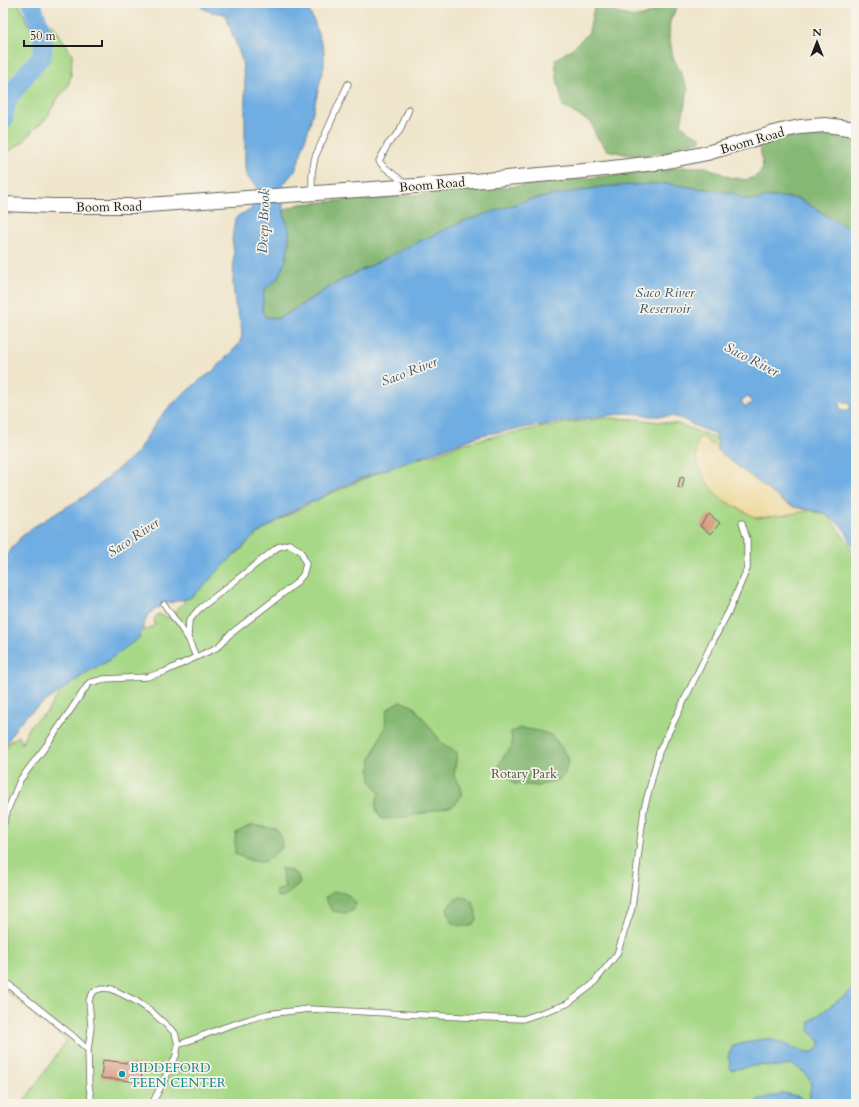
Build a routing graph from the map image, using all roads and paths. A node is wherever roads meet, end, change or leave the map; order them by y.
1 (348, 84) dead end
2 (409, 108) dead end
3 (856, 130) edge
4 (409, 187) junction
5 (309, 194) junction
6 (3, 204) edge
7 (742, 523) dead end
8 (164, 604) dead end
9 (188, 638) junction
10 (196, 657) junction
11 (3, 826) edge
12 (3, 980) edge
13 (178, 1045) junction
14 (88, 1050) junction
15 (92, 1104) edge
16 (152, 1104) edge

1 - 5 lane
2 - 4 lane
3 - 4 street, Boom Road
4 - 5 street, Boom Road
5 - 6 street, Boom Road
7 - 13 lane
8 - 9 lane
9 - 10 lane
9 - 10 lane
10 - 11 lane
12 - 14 lane
13 - 14 lane
13 - 16 lane
14 - 15 lane

